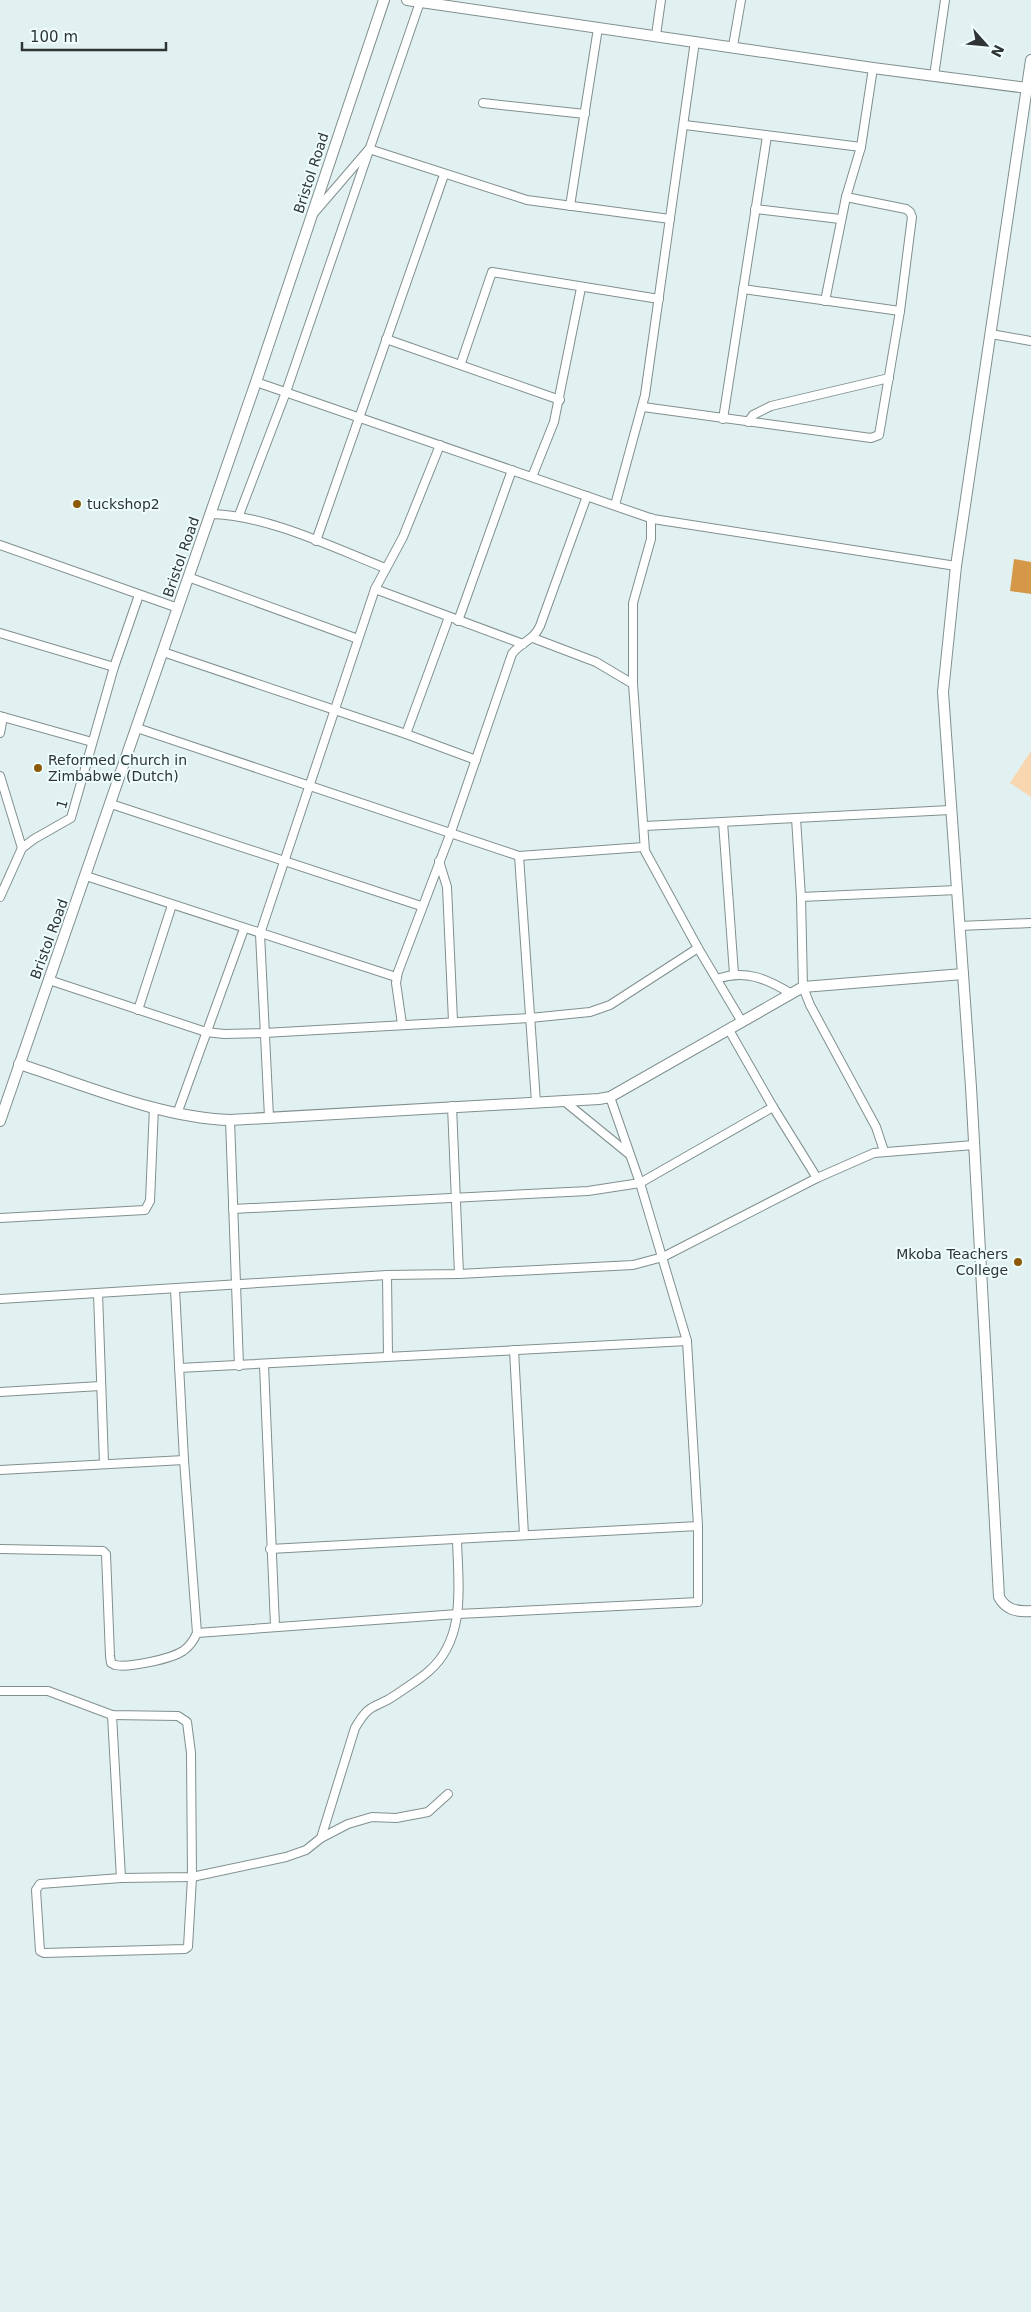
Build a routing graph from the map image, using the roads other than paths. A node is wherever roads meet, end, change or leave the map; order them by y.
1 (384, 0) edge
2 (407, 0) edge
3 (661, 0) edge
4 (741, 0) edge
5 (945, 0) edge
6 (420, 2) junction
7 (598, 28) junction
8 (656, 35) junction
9 (695, 41) junction
10 (733, 46) junction
11 (1031, 60) edge
12 (873, 68) junction
13 (934, 76) junction
14 (1027, 88) junction
15 (483, 103) dead end
16 (585, 114) junction
17 (684, 125) junction
18 (767, 136) junction
19 (861, 147) junction
20 (369, 150) junction
21 (444, 174) junction
22 (846, 197) junction
23 (570, 206) junction
24 (755, 209) junction
25 (311, 216) junction
26 (670, 219) junction
27 (840, 219) junction
28 (582, 288) junction
29 (743, 289) junction
30 (659, 298) junction
31 (825, 301) junction
32 (900, 311) junction
33 (991, 334) junction
34 (386, 339) junction
35 (1031, 342) edge
36 (461, 364) junction
37 (889, 378) junction
38 (256, 382) junction
39 (286, 392) junction
40 (560, 400) junction
41 (642, 407) junction
42 (359, 418) junction
43 (723, 419) junction
44 (748, 422) junction
45 (440, 445) junction
46 (512, 470) junction
47 (532, 477) junction
48 (587, 496) junction
49 (615, 505) junction
50 (210, 514) junction
51 (239, 515) junction
52 (651, 518) junction
53 (316, 541) junction
54 (0, 545) edge
55 (956, 566) junction
56 (385, 568) junction
57 (188, 577) junction
58 (375, 589) junction
59 (139, 595) junction
60 (178, 608) junction
61 (449, 618) junction
62 (458, 620) junction
63 (0, 633) edge
64 (533, 638) junction
65 (358, 639) junction
66 (523, 644) junction
67 (163, 652) junction
68 (114, 667) junction
69 (633, 684) junction
70 (333, 711) junction
71 (2, 717) edge
72 (137, 728) junction
73 (0, 732) edge
74 (406, 734) junction
75 (92, 742) junction
76 (476, 760) junction
77 (0, 776) edge
78 (309, 784) junction
79 (111, 804) junction
80 (950, 810) junction
81 (796, 818) junction
82 (723, 822) junction
83 (645, 826) junction
84 (451, 832) junction
85 (644, 846) junction
86 (22, 848) junction
87 (519, 856) junction
88 (284, 860) junction
89 (439, 861) junction
90 (86, 876) junction
91 (957, 890) junction
92 (801, 897) junction
93 (0, 898) edge
94 (172, 905) junction
95 (421, 906) junction
96 (1031, 923) edge
97 (959, 926) junction
98 (244, 929) junction
99 (260, 934) junction
100 (698, 948) junction
101 (734, 974) junction
102 (963, 974) junction
103 (396, 977) junction
104 (717, 979) junction
105 (49, 980) junction
106 (803, 987) junction
107 (790, 993) junction
108 (138, 1010) junction
109 (530, 1018) junction
110 (453, 1021) junction
111 (742, 1022) junction
112 (402, 1024) junction
113 (730, 1030) junction
114 (206, 1032) junction
115 (264, 1033) junction
116 (19, 1064) junction
117 (610, 1097) junction
118 (564, 1101) junction
119 (536, 1102) junction
120 (452, 1106) junction
121 (154, 1107) junction
122 (773, 1108) junction
123 (177, 1114) junction
124 (268, 1117) junction
125 (230, 1120) junction
126 (0, 1121) edge
127 (974, 1145) junction
128 (884, 1151) junction
129 (630, 1155) junction
130 (817, 1178) junction
131 (640, 1184) junction
132 (455, 1197) junction
133 (234, 1209) junction
134 (0, 1218) edge
135 (663, 1257) junction
136 (459, 1274) junction
137 (387, 1275) junction
138 (236, 1286) junction
139 (176, 1290) junction
140 (98, 1293) junction
141 (0, 1299) edge
142 (688, 1341) junction
143 (514, 1350) junction
144 (388, 1356) junction
145 (264, 1365) junction
146 (239, 1366) junction
147 (179, 1368) junction
148 (100, 1386) junction
149 (0, 1392) edge
150 (184, 1460) junction
151 (104, 1463) junction
152 (0, 1470) edge
153 (698, 1526) junction
154 (524, 1535) junction
155 (457, 1539) junction
156 (0, 1549) edge
157 (270, 1550) junction
158 (1031, 1611) edge
159 (458, 1614) junction
160 (275, 1626) junction
161 (197, 1633) junction
162 (0, 1691) edge
163 (112, 1715) junction
164 (448, 1794) dead end
165 (321, 1838) junction
166 (192, 1877) junction
167 (121, 1878) junction

1 - 25 street, Bristol Road
2 - 6 street
3 - 8 street
4 - 10 street
5 - 13 street
6 - 7 street
6 - 20 street
7 - 8 street
7 - 16 street
8 - 9 street
9 - 10 street
9 - 17 street
10 - 12 street
11 - 14 street
12 - 13 street
12 - 19 street
13 - 14 street
14 - 33 street
15 - 16 street
16 - 23 street
17 - 18 street
17 - 26 street
18 - 19 street
18 - 24 street
19 - 22 street
20 - 21 street
20 - 25 street
20 - 39 street
21 - 23 street
21 - 34 street
22 - 27 street
22 - 32 street
23 - 26 street
24 - 27 street
24 - 29 street
25 - 38 street, Bristol Road
26 - 30 street
27 - 31 street
28 - 30 street
28 - 36 street
28 - 40 street
29 - 31 street
29 - 43 street
30 - 41 street
31 - 32 street
32 - 37 street
33 - 35 street
33 - 55 street
34 - 36 street
34 - 42 street
36 - 40 street
37 - 44 street
37 - 44 street
38 - 39 street
38 - 50 street, Bristol Road
39 - 42 street
39 - 51 street
40 - 47 street
41 - 43 street
41 - 49 street
42 - 45 street
42 - 53 street
43 - 44 street
45 - 46 street
45 - 56 street
46 - 47 street
46 - 62 street
47 - 48 street
48 - 49 street
48 - 64 street
49 - 52 street
50 - 51 street
50 - 57 street, Bristol Road
51 - 53 street
52 - 55 street
52 - 69 street
53 - 56 street
54 - 59 street
55 - 80 street
56 - 58 street
57 - 60 street, Bristol Road
57 - 65 street
58 - 61 street
58 - 65 street
59 - 60 street
59 - 68 street, 1
60 - 67 street, Bristol Road
61 - 62 street
61 - 74 street
62 - 66 street
63 - 68 street
64 - 66 street
64 - 69 street
65 - 70 street
66 - 76 street
67 - 70 street
67 - 72 street, Bristol Road
68 - 75 street, 1
69 - 83 street
70 - 74 street
70 - 78 street
71 - 73 street
71 - 75 street
72 - 78 street
72 - 79 street, Bristol Road
74 - 76 street
75 - 86 street, 1
76 - 84 street
77 - 86 street
78 - 84 street
78 - 88 street
79 - 88 street
79 - 90 street, Bristol Road
80 - 81 street
80 - 91 street
81 - 82 street
81 - 92 street
82 - 83 street
82 - 101 street
83 - 85 street
84 - 87 street
84 - 89 street
85 - 87 street
85 - 100 street
86 - 93 street
87 - 109 street
88 - 95 street
88 - 99 street
89 - 95 street
89 - 110 street
90 - 94 street
90 - 105 street, Bristol Road
91 - 92 street
91 - 97 street
92 - 106 street
94 - 98 street
94 - 108 street
95 - 103 street
96 - 97 street
97 - 102 street
98 - 99 street
98 - 114 street
99 - 103 street
99 - 115 street
100 - 104 street
100 - 109 street
101 - 104 street
101 - 107 street
102 - 106 street
102 - 127 street
103 - 112 street
104 - 111 street
105 - 108 street
105 - 116 street, Bristol Road
106 - 107 street
106 - 128 street
107 - 111 street
108 - 114 street
109 - 110 street
109 - 119 street
110 - 112 street
111 - 113 street
112 - 115 street
113 - 117 street
113 - 122 street
114 - 115 street
114 - 123 street
115 - 124 street
116 - 121 street
116 - 126 street, Bristol Road
117 - 118 street
117 - 129 street
118 - 119 street
118 - 129 street
119 - 120 street
120 - 124 street
120 - 132 street
121 - 123 street
121 - 134 street
122 - 130 street
122 - 131 street
123 - 125 street
124 - 125 street
125 - 133 street
127 - 128 street
127 - 158 street
128 - 130 street
129 - 131 street
130 - 135 street
131 - 132 street
131 - 135 street
132 - 133 street
132 - 136 street
133 - 138 street
135 - 136 street
135 - 142 street
136 - 137 street
137 - 138 street
137 - 144 street
138 - 139 street
138 - 146 street
139 - 140 street
139 - 147 street
140 - 141 street
140 - 148 street
142 - 143 street
142 - 153 street
143 - 144 street
143 - 154 street
144 - 145 street
145 - 146 street
145 - 157 street
146 - 147 street
147 - 150 street
148 - 149 street
148 - 151 street
150 - 151 street
150 - 161 street
151 - 152 street
153 - 154 street
153 - 159 street
154 - 155 street
155 - 157 street
155 - 159 street
156 - 161 street
157 - 160 street
159 - 160 street
159 - 165 street
160 - 161 street
162 - 163 street
163 - 166 street
163 - 167 street
164 - 165 street
165 - 166 street
166 - 167 street
166 - 167 street

